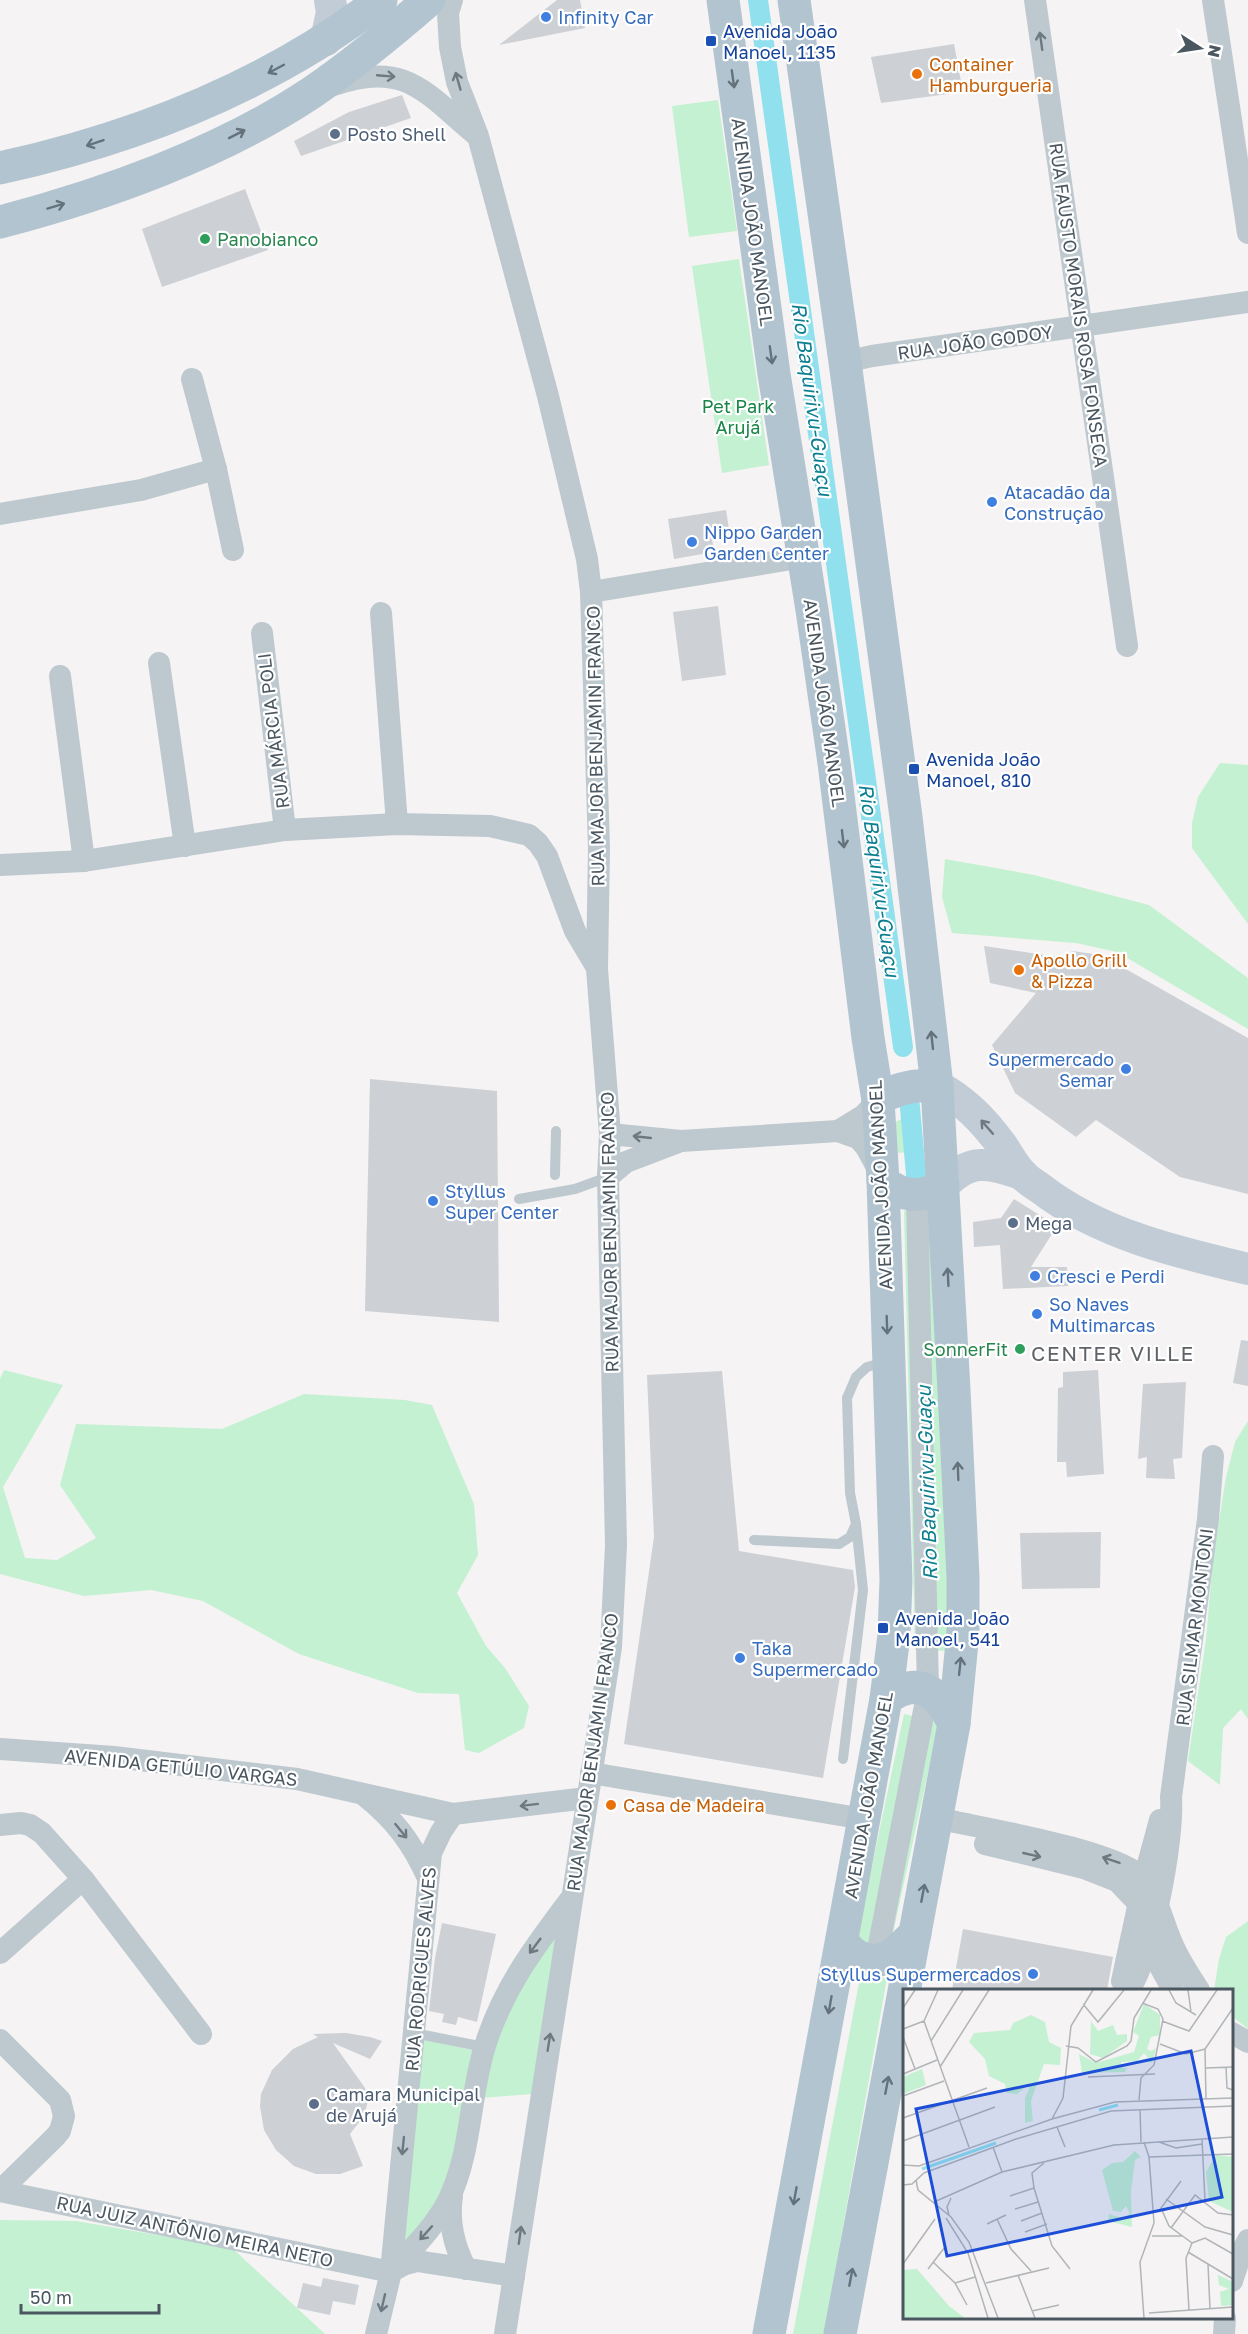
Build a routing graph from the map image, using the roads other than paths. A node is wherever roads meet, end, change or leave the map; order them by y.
1 (330, 0) edge
2 (381, 0) edge
3 (429, 0) edge
4 (452, 0) edge
5 (723, 0) edge
6 (794, 0) edge
7 (1035, 0) edge
8 (1214, 0) edge
9 (326, 40) junction
10 (310, 93) junction
11 (478, 136) junction
12 (0, 168) edge
13 (0, 222) edge
14 (1248, 233) edge
15 (1248, 302) edge
16 (1083, 327) junction
17 (845, 362) junction
18 (192, 379) dead end
19 (216, 469) junction
20 (0, 514) edge
21 (233, 550) dead end
22 (804, 556) junction
23 (591, 592) junction
24 (381, 614) dead end
25 (262, 633) dead end
26 (1127, 646) dead end
27 (159, 663) dead end
28 (60, 676) dead end
29 (397, 824) junction
30 (285, 830) junction
31 (184, 846) junction
32 (84, 861) junction
33 (0, 865) edge
34 (597, 969) junction
35 (937, 1086) junction
36 (878, 1100) junction
37 (556, 1131) dead end
38 (838, 1131) junction
39 (610, 1134) junction
40 (681, 1141) junction
41 (1022, 1174) junction
42 (555, 1175) dead end
43 (608, 1177) junction
44 (883, 1180) junction
45 (930, 1191) junction
46 (519, 1199) dead end
47 (1248, 1269) edge
48 (889, 1361) junction
49 (1213, 1456) dead end
50 (856, 1524) junction
51 (754, 1540) dead end
52 (928, 1690) junction
53 (886, 1699) junction
54 (954, 1724) junction
55 (0, 1749) edge
56 (843, 1759) dead end
57 (591, 1773) junction
58 (362, 1793) junction
59 (1171, 1797) junction
60 (587, 1798) junction
61 (453, 1814) junction
62 (864, 1819) junction
63 (0, 1825) edge
64 (935, 1825) junction
65 (83, 1879) junction
66 (428, 1879) junction
67 (1144, 1879) junction
68 (570, 1899) junction
69 (1148, 1905) junction
70 (915, 1934) junction
71 (1148, 1938) junction
72 (842, 1939) junction
73 (0, 1953) edge
74 (876, 1960) junction
75 (1128, 1988) edge
76 (905, 1989) edge
77 (1172, 1989) edge
78 (1198, 1989) edge
79 (903, 1998) edge
80 (414, 2033) junction
81 (201, 2034) dead end
82 (1233, 2034) edge
83 (0, 2040) edge
84 (1248, 2042) edge
85 (484, 2047) junction
86 (453, 2189) junction
87 (0, 2191) edge
88 (1248, 2240) edge
89 (466, 2269) junction
90 (391, 2272) junction
91 (514, 2276) junction
92 (1233, 2278) edge
93 (1225, 2319) edge
94 (376, 2334) edge
95 (505, 2334) edge
96 (769, 2334) edge
97 (840, 2334) edge
98 (1224, 2334) edge

1 - 9 street
2 - 9 main road
3 - 10 main road
11 -> 4 street, RUA MAJOR BENJAMIN FRANCO
5 -> 22 main road, AVENIDA JOÃO MANOEL
6 - 17 main road
16 -> 7 street, RUA FAUSTO MORAIS ROSA FONSECA
8 - 14 street
9 -> 12 main road
10 -> 11 street
13 -> 10 main road
11 - 23 street, RUA MAJOR BENJAMIN FRANCO
15 - 16 street, RUA JOÃO GODOY
16 - 17 street, RUA JOÃO GODOY
16 - 26 street, RUA FAUSTO MORAIS ROSA FONSECA
35 -> 17 main road
18 - 19 street
19 - 20 street
19 - 21 street
22 - 23 street
22 -> 36 main road, AVENIDA JOÃO MANOEL
23 - 34 street, RUA MAJOR BENJAMIN FRANCO
24 - 29 street
25 - 30 street, RUA MÁRCIA POLI
27 - 31 street
28 - 32 street
29 - 30 street
29 - 34 street
30 - 31 street
31 - 32 street
32 - 33 street
34 - 39 street, RUA MAJOR BENJAMIN FRANCO
35 - 36 main road
41 -> 35 street
35 - 45 main road
36 - 38 street
36 - 44 main road, AVENIDA JOÃO MANOEL
37 - 42 lane
38 - 40 street
38 - 44 street
40 -> 39 street
39 - 43 street, RUA MAJOR BENJAMIN FRANCO
40 - 43 street
41 - 45 street
41 - 47 street
43 - 46 lane
43 - 57 street, RUA MAJOR BENJAMIN FRANCO
44 - 45 main road
44 -> 48 main road, AVENIDA JOÃO MANOEL
45 - 52 street
54 -> 45 main road
48 - 50 lane
48 - 53 main road, AVENIDA JOÃO MANOEL
49 - 59 street, RUA SILMAR MONTONI
50 - 51 lane
50 - 56 lane
52 - 53 main road
52 - 54 main road
52 - 74 street
53 - 62 main road, AVENIDA JOÃO MANOEL
54 - 64 main road
55 - 58 street, AVENIDA GETÚLIO VARGAS
57 - 60 street, RUA MAJOR BENJAMIN FRANCO
57 - 62 street
58 - 61 street, AVENIDA GETÚLIO VARGAS
58 -> 66 street, AVENIDA GETÚLIO VARGAS
59 - 67 street, RUA SILMAR MONTONI
59 - 69 street, RUA SILMAR MONTONI
60 -> 61 street, AVENIDA GETÚLIO VARGAS
60 - 68 street, RUA MAJOR BENJAMIN FRANCO
61 - 66 street, RUA RODRIGUES ALVES
62 - 72 main road, AVENIDA JOÃO MANOEL
63 - 65 street
67 -> 64 street
64 -> 69 street
70 -> 64 main road
65 - 73 street
65 - 81 street
66 - 80 street, RUA RODRIGUES ALVES
67 - 69 street, RUA SILMAR MONTONI
68 -> 85 street
91 -> 68 street, RUA MAJOR BENJAMIN FRANCO
69 - 71 street
69 - 75 street
69 - 78 street
70 - 74 main road
76 -> 70 main road
71 - 75 street
71 - 77 street
72 - 74 main road
72 -> 96 main road, AVENIDA JOÃO MANOEL
75 - 77 street
97 -> 79 main road
80 - 85 lane
80 -> 90 street, RUA RODRIGUES ALVES
82 - 84 street
83 - 87 street
85 - 86 street
86 - 89 street
86 -> 90 street
87 - 90 street, RUA JUIZ ANTÔNIO MEIRA NETO
88 - 92 street
89 - 90 street
89 - 91 street
90 -> 94 street, RUA RODRIGUES ALVES
91 - 95 street, RUA MAJOR BENJAMIN FRANCO
93 - 98 street

